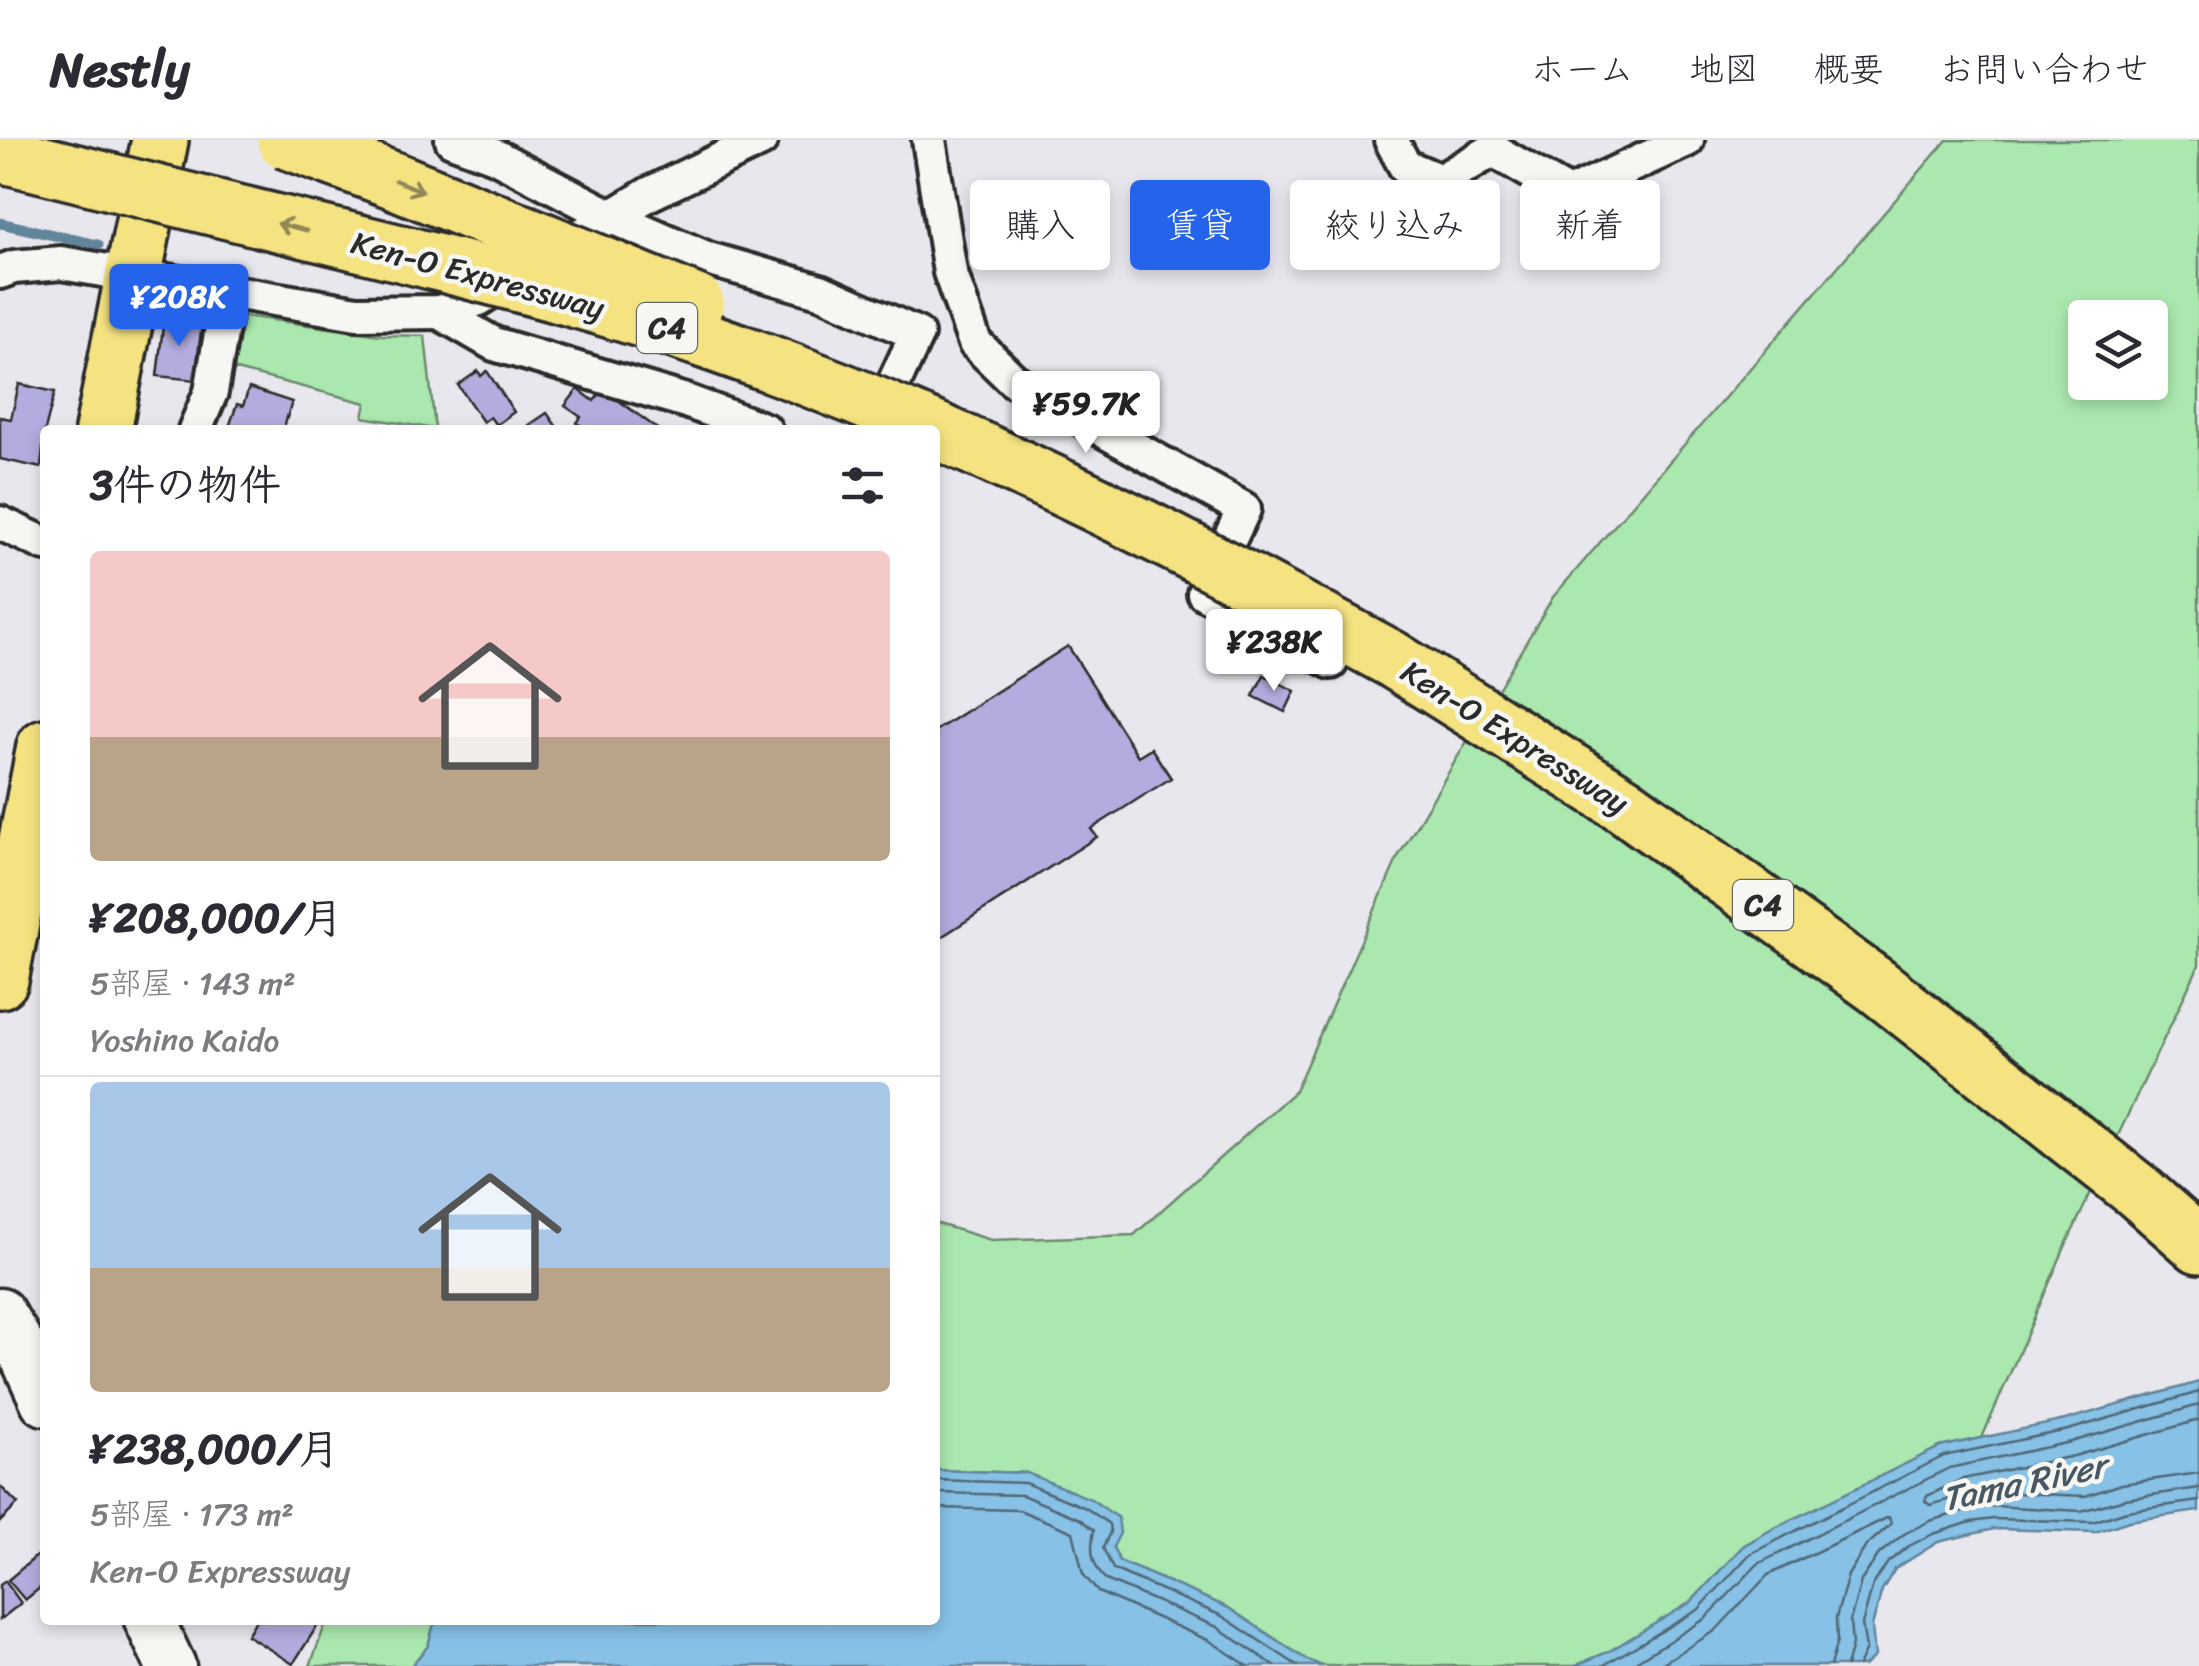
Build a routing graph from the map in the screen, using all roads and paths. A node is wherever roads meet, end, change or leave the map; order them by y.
1 (160, 140) edge
2 (285, 140) edge
3 (452, 140) edge
4 (761, 140) edge
5 (929, 140) edge
6 (1391, 140) edge
7 (1687, 140) edge
8 (1635, 151) edge
9 (0, 154) edge
10 (612, 217) junction
11 (0, 272) edge
12 (133, 273) junction
13 (228, 293) junction
14 (439, 312) junction
15 (104, 425) edge
16 (197, 425) edge
17 (751, 425) edge
18 (874, 425) edge
19 (924, 425) edge
20 (940, 432) edge
21 (0, 523) edge
22 (40, 542) edge
23 (1331, 662) dead end
24 (40, 773) edge
25 (0, 980) edge
26 (2199, 1213) edge
27 (2199, 1245) edge
28 (0, 1313) edge
29 (40, 1390) edge
30 (150, 1625) edge
31 (171, 1666) edge

1 - 12 highway
2 -> 26 highway, Ken-O Expressway / C4, bridge
3 - 10 street
4 - 10 street
5 - 23 street
6 - 8 street
7 - 8 street
19 -> 9 highway, Ken-O Expressway / C4, bridge
10 - 14 street
10 - 18 street
11 - 12 street
12 - 13 street
12 - 15 highway
13 - 14 street
13 - 16 street
14 - 17 street
27 -> 20 highway, Ken-O Expressway / C4, bridge
21 - 22 street
24 - 25 highway
28 - 29 main road
30 - 31 main road

